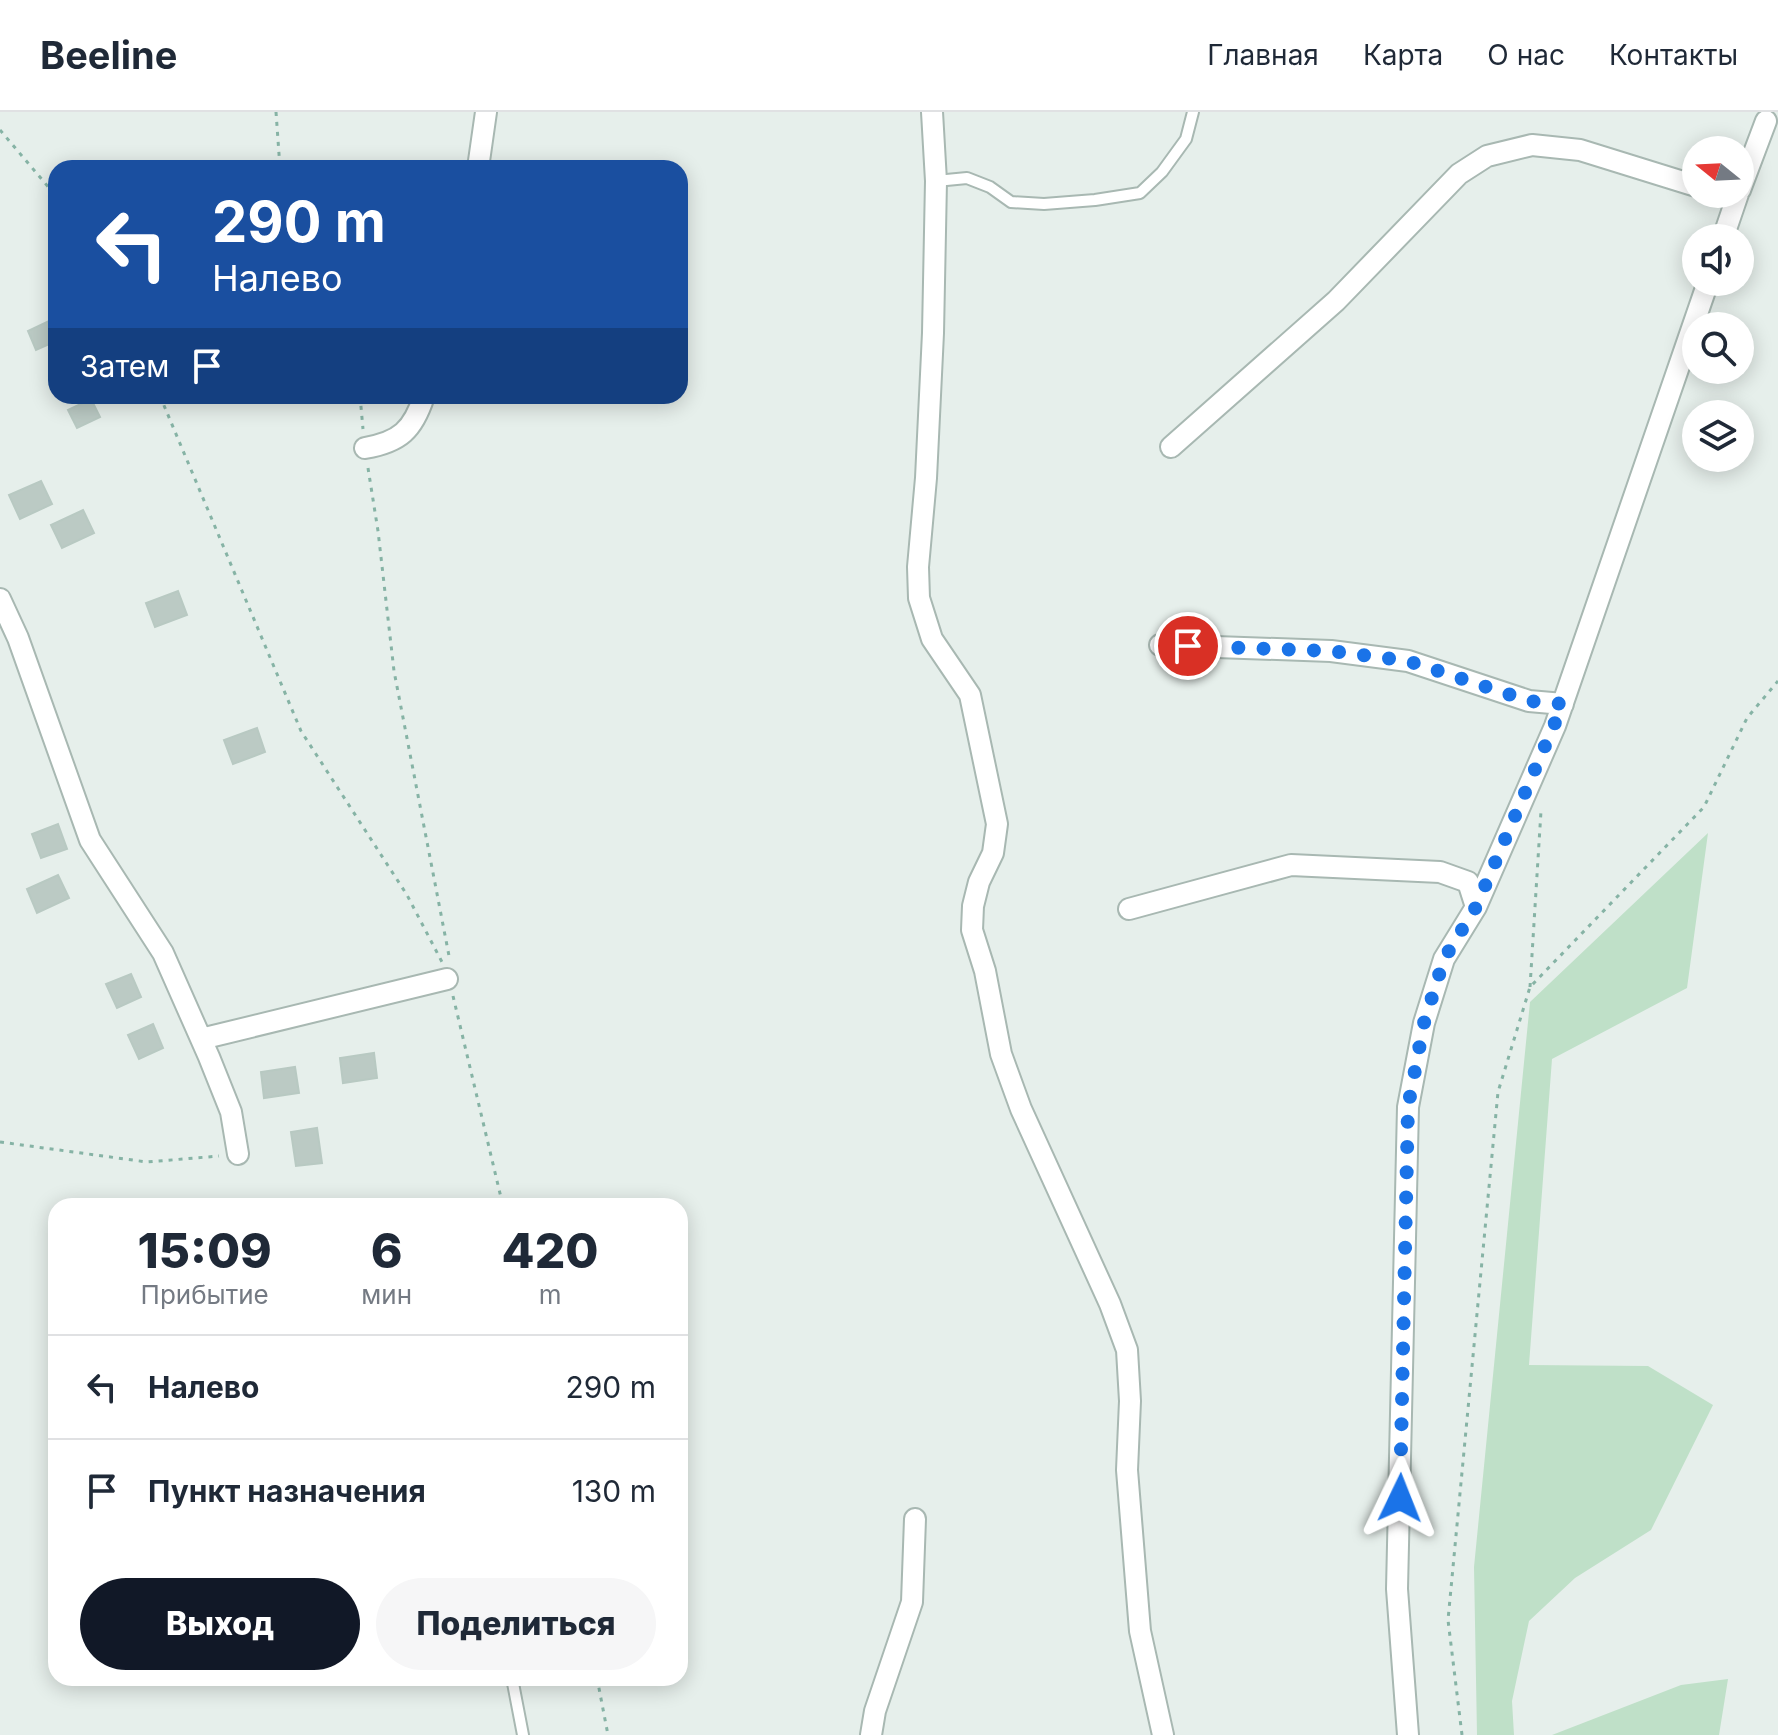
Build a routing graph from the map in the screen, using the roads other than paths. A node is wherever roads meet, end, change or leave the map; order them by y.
1 (486, 112) edge
2 (932, 112) edge
3 (1193, 112) edge
4 (1766, 121) dead end
5 (1754, 148) edge
6 (479, 160) edge
7 (936, 181) junction
8 (1682, 182) edge
9 (1703, 296) edge
10 (421, 404) edge
11 (1171, 447) dead end
12 (365, 448) road end
13 (0, 599) edge
14 (1160, 645) dead end
15 (1563, 704) junction
16 (1476, 907) junction
17 (1129, 909) dead end
18 (451, 982) road end
19 (201, 1039) junction
20 (238, 1154) road end
21 (915, 1519) dead end
22 (514, 1686) edge
23 (523, 1735) edge
24 (871, 1735) edge
25 (1163, 1735) edge
26 (1408, 1735) edge

1 - 6 street
2 - 7 street
3 - 7 lane
4 - 5 street
7 - 25 street
8 - 11 street
9 - 15 street
10 - 12 street
13 - 19 street
14 - 15 street
15 - 16 street
16 - 17 street
16 - 26 street
18 - 19 street
19 - 20 street
21 - 24 street
22 - 23 lane

